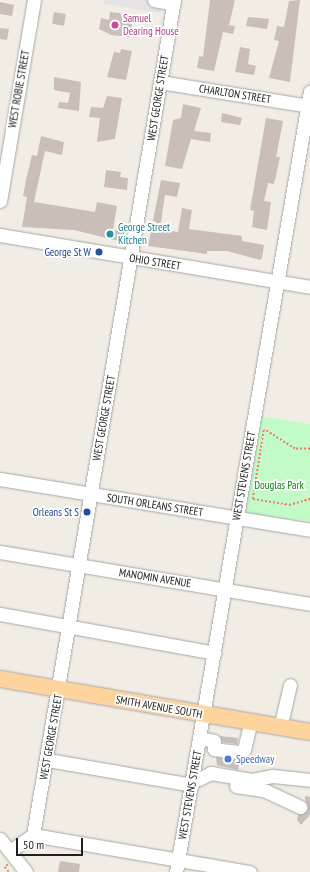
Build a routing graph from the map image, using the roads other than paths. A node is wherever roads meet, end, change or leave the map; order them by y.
1 (34, 0) edge
2 (154, 0) edge
3 (174, 2) edge
4 (160, 82) junction
5 (310, 91) edge
6 (309, 106) edge
7 (0, 201) edge
8 (0, 235) edge
9 (131, 258) junction
10 (277, 281) junction
11 (310, 287) edge
12 (0, 479) edge
13 (91, 494) junction
14 (236, 518) junction
15 (310, 530) edge
16 (0, 552) edge
17 (79, 566) junction
18 (225, 590) junction
19 (310, 604) edge
20 (0, 614) edge
21 (68, 628) junction
22 (214, 653) junction
23 (3, 681) edge
24 (290, 685) dead end
25 (59, 690) junction
26 (204, 715) junction
27 (250, 723) junction
28 (280, 728) junction
29 (310, 732) edge
30 (200, 738) junction
31 (48, 760) junction
32 (194, 780) junction
33 (310, 780) edge
34 (300, 807) tunnel mouth
35 (33, 835) junction
36 (0, 839) edge
37 (10, 851) junction
38 (177, 866) edge
39 (26, 872) edge
40 (250, 872) edge

1 - 7 street, WEST ROBIE STREET
2 - 3 street
3 - 4 street, WEST GEORGE STREET
4 - 6 street, CHARLTON STREET
4 - 9 street, WEST GEORGE STREET
5 - 6 street, WEST STEVENS STREET
6 - 10 street, WEST STEVENS STREET
8 - 9 street, OHIO STREET
9 - 10 street, OHIO STREET
9 - 13 street, WEST GEORGE STREET
10 - 11 street, OHIO STREET
10 - 14 street, WEST STEVENS STREET
12 - 13 street, SOUTH ORLEANS STREET
13 - 14 street, SOUTH ORLEANS STREET
13 - 17 street, WEST GEORGE STREET
14 - 15 street, SOUTH ORLEANS STREET
14 - 18 street, WEST STEVENS STREET
16 - 17 street, MANOMIN AVENUE
17 - 18 street, MANOMIN AVENUE
17 - 21 street, WEST GEORGE STREET
18 - 19 street, MANOMIN AVENUE
18 - 22 street, WEST STEVENS STREET
20 - 21 street
21 - 22 street
21 - 25 street, WEST GEORGE STREET
22 - 26 street, WEST STEVENS STREET
23 - 25 main road, SMITH AVENUE SOUTH
24 - 28 street
25 - 26 main road, SMITH AVENUE SOUTH
25 - 31 street, WEST GEORGE STREET
26 - 27 main road, SMITH AVENUE SOUTH
26 - 30 street, WEST STEVENS STREET
27 - 28 main road, SMITH AVENUE SOUTH
27 - 30 street
28 - 29 main road, SMITH AVENUE SOUTH
30 - 32 street, WEST STEVENS STREET
31 - 32 street
31 - 35 street, WEST GEORGE STREET
32 - 33 street
32 - 34 street
32 - 38 street, WEST STEVENS STREET
35 - 37 street
35 - 38 street
36 - 37 street
37 - 39 street
38 - 40 street

